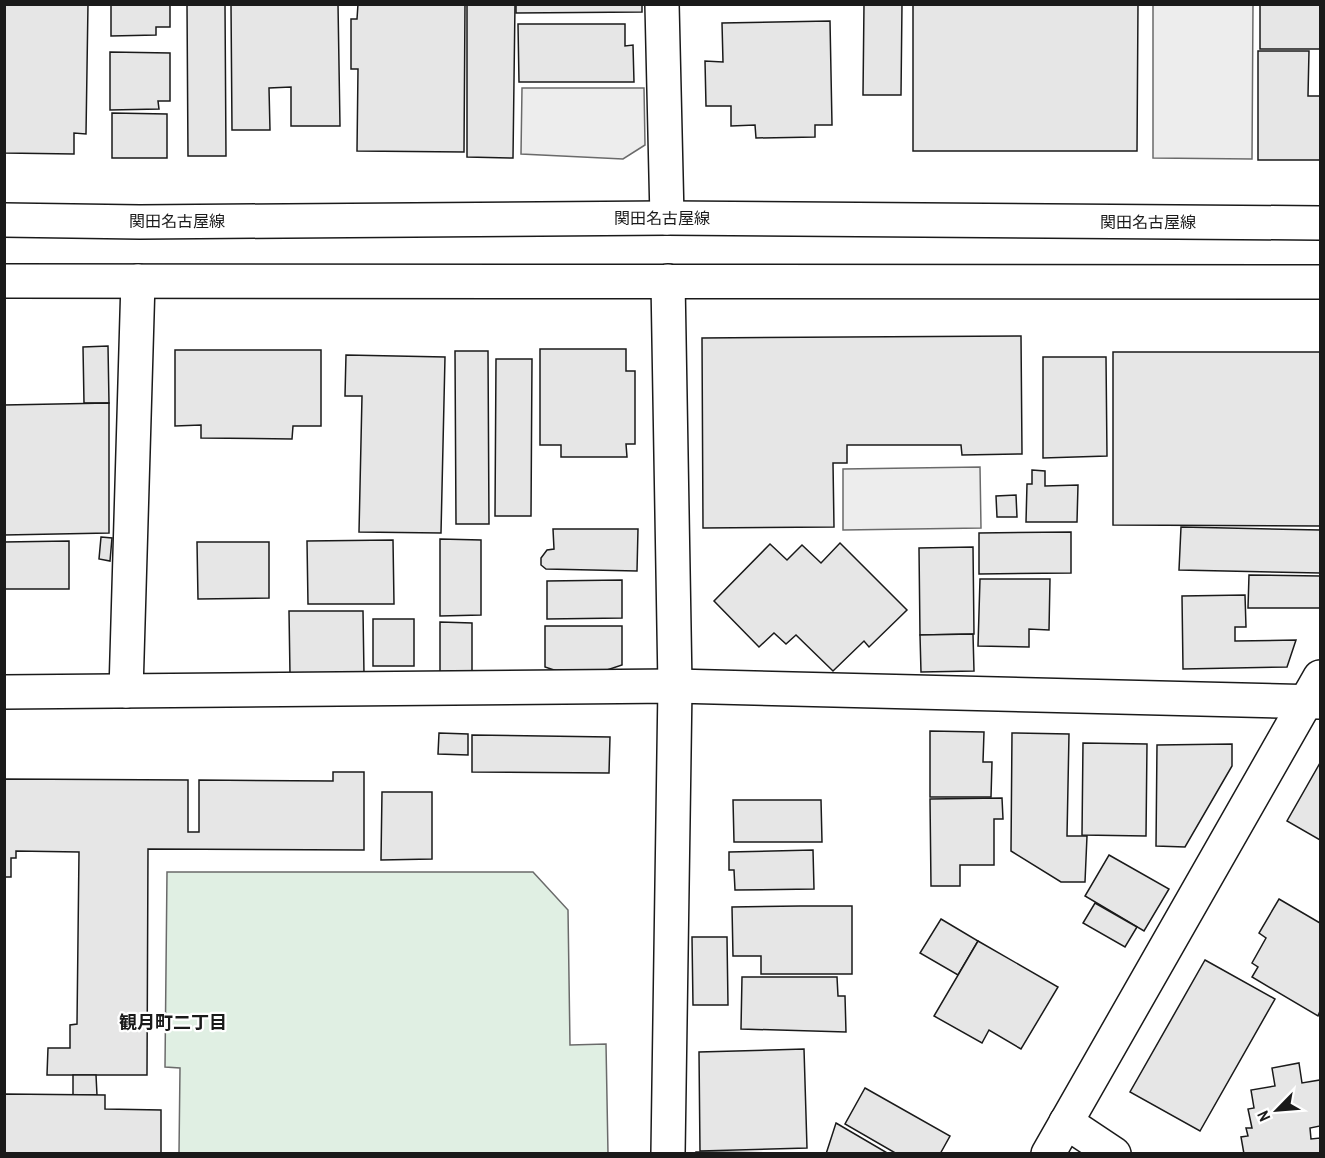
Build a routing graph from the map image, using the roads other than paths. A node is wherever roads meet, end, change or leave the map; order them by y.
1 (662, 4) edge
2 (667, 218) junction
3 (4, 220) edge
4 (1320, 223) edge
5 (4, 281) edge
6 (138, 281) junction
7 (668, 281) junction
8 (1320, 282) edge
9 (675, 686) junction
10 (126, 691) junction
11 (4, 692) edge
12 (1315, 694) edge
13 (1066, 1122) junction
14 (668, 1154) edge
15 (1048, 1154) edge
16 (1114, 1154) edge

1 - 2 street
2 - 3 street, 関田名古屋線
2 - 4 street, 関田名古屋線
5 - 6 street
6 - 7 street
6 - 10 street
7 - 8 street
7 - 9 street
9 - 10 street
9 - 12 street
9 - 14 street
10 - 11 street
12 - 13 street
13 - 15 street
13 - 16 street

